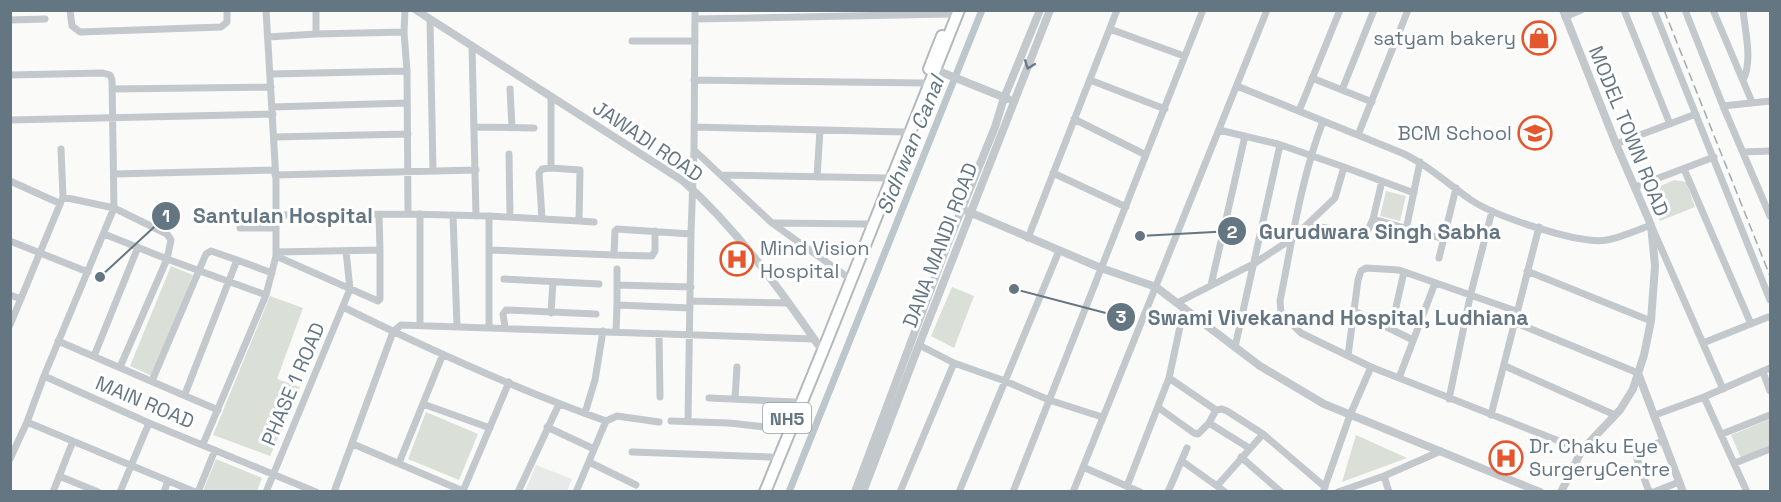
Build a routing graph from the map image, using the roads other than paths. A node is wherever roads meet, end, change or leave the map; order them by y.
1 (70, 10) edge
2 (227, 10) edge
3 (266, 10) edge
4 (316, 10) edge
5 (405, 10) edge
6 (416, 10) edge
7 (695, 10) edge
8 (1040, 10) edge
9 (1050, 10) edge
10 (1117, 10) edge
11 (1203, 10) edge
12 (1267, 10) edge
13 (1340, 10) edge
14 (1374, 10) edge
15 (1408, 10) edge
16 (1581, 10) edge
17 (1624, 10) edge
18 (1654, 10) edge
19 (1685, 10) edge
20 (1713, 10) edge
21 (1743, 10) edge
22 (953, 12) edge
23 (828, 13) edge
24 (878, 13) edge
25 (1564, 14) edge
26 (45, 19) dead end
27 (695, 19) junction
28 (10, 20) edge
29 (430, 20) junction
30 (1110, 29) junction
31 (404, 32) junction
32 (316, 34) junction
33 (268, 37) junction
34 (632, 41) dead end
35 (694, 41) junction
36 (472, 46) junction
37 (1184, 56) junction
38 (407, 71) junction
39 (941, 72) junction
40 (271, 74) junction
41 (10, 75) edge
42 (1312, 78) junction
43 (694, 80) junction
44 (1090, 80) junction
45 (1743, 80) junction
46 (924, 83) junction
47 (1237, 86) junction
48 (271, 87) junction
49 (113, 88) junction
50 (510, 89) dead end
51 (1342, 90) junction
52 (551, 97) junction
53 (1004, 98) junction
54 (1770, 101) edge
55 (1014, 102) junction
56 (1372, 102) junction
57 (1752, 102) junction
58 (407, 103) junction
59 (1723, 106) junction
60 (1165, 109) junction
61 (272, 110) junction
62 (1299, 111) junction
63 (1696, 114) junction
64 (113, 117) junction
65 (1074, 119) junction
66 (10, 120) edge
67 (1323, 121) junction
68 (1670, 124) junction
69 (475, 127) junction
70 (512, 128) junction
71 (534, 128) dead end
72 (694, 128) junction
73 (820, 130) junction
74 (1219, 130) junction
75 (904, 132) junction
76 (408, 134) junction
77 (1358, 135) junction
78 (1245, 136) junction
79 (274, 137) junction
80 (1616, 144) junction
81 (1280, 145) junction
82 (61, 149) dead end
83 (694, 150) junction
84 (1770, 151) edge
85 (1743, 152) junction
86 (508, 154) dead end
87 (1146, 155) junction
88 (1310, 155) junction
89 (1714, 157) junction
90 (1420, 162) junction
91 (1344, 166) junction
92 (551, 168) junction
93 (1684, 169) junction
94 (476, 170) junction
95 (434, 171) junction
96 (408, 172) junction
97 (1053, 172) junction
98 (275, 173) junction
99 (114, 174) junction
100 (721, 175) junction
101 (817, 177) junction
102 (885, 178) junction
103 (10, 181) edge
104 (1382, 181) junction
105 (1635, 187) junction
106 (1456, 188) junction
107 (693, 190) junction
108 (1414, 193) junction
109 (61, 200) junction
110 (1126, 207) junction
111 (114, 208) junction
112 (966, 211) junction
113 (1492, 211) junction
114 (1770, 213) edge
115 (379, 214) junction
116 (408, 214) junction
117 (420, 214) junction
118 (276, 215) junction
119 (453, 215) junction
120 (476, 216) junction
121 (489, 216) junction
122 (510, 217) junction
123 (542, 218) junction
124 (1373, 219) junction
125 (579, 221) junction
126 (594, 222) dead end
127 (772, 223) junction
128 (867, 224) junction
129 (1307, 225) junction
130 (1651, 225) junction
131 (1539, 227) junction
132 (240, 228) dead end
133 (276, 228) junction
134 (1406, 230) junction
135 (655, 231) junction
136 (104, 234) junction
137 (691, 234) junction
138 (1028, 238) junction
139 (1293, 238) junction
140 (1444, 239) junction
141 (10, 241) edge
142 (138, 247) junction
143 (380, 250) junction
144 (489, 250) junction
145 (1057, 250) junction
146 (346, 251) junction
147 (39, 253) junction
148 (276, 254) junction
149 (614, 255) junction
150 (1439, 258) dead end
151 (167, 259) junction
152 (237, 260) junction
153 (1255, 263) junction
154 (1101, 268) junction
155 (617, 269) dead end
156 (198, 270) junction
157 (1527, 271) junction
158 (88, 272) junction
159 (1404, 272) junction
160 (272, 273) junction
161 (846, 276) junction
162 (504, 279) dead end
163 (228, 280) junction
164 (553, 282) junction
165 (1435, 283) junction
166 (598, 284) dead end
167 (617, 285) junction
168 (1211, 285) junction
169 (691, 287) junction
170 (1156, 287) junction
171 (350, 289) junction
172 (10, 295) edge
173 (266, 295) junction
174 (1470, 297) junction
175 (21, 299) junction
176 (1770, 300) edge
177 (789, 303) junction
178 (690, 304) junction
179 (617, 305) junction
180 (1181, 306) junction
181 (343, 308) junction
182 (1354, 311) junction
183 (551, 312) junction
184 (1516, 312) junction
185 (596, 314) dead end
186 (1768, 317) dead end
187 (1651, 321) junction
188 (1514, 322) junction
189 (420, 324) junction
190 (1751, 324) junction
191 (10, 325) edge
192 (457, 326) junction
193 (489, 327) junction
194 (505, 327) junction
195 (1391, 329) junction
196 (393, 332) junction
197 (603, 332) junction
198 (616, 332) junction
199 (659, 334) junction
200 (688, 336) junction
201 (1413, 340) junction
202 (58, 341) junction
203 (816, 342) junction
204 (1703, 342) junction
205 (919, 345) junction
206 (1235, 347) junction
207 (443, 354) junction
208 (94, 356) junction
209 (1348, 356) junction
210 (954, 363) junction
211 (1505, 366) junction
212 (120, 367) junction
213 (737, 367) dead end
214 (1371, 367) junction
215 (1767, 370) edge
216 (1638, 373) junction
217 (44, 376) junction
218 (1169, 378) junction
219 (1399, 378) junction
220 (152, 381) junction
221 (1005, 381) junction
222 (509, 382) junction
223 (1724, 389) junction
224 (1770, 392) edge
225 (185, 394) junction
226 (660, 397) dead end
227 (1704, 397) junction
228 (709, 398) dead end
229 (735, 398) junction
230 (1449, 399) junction
231 (1049, 400) junction
232 (795, 402) junction
233 (423, 404) junction
234 (559, 404) junction
235 (1159, 408) junction
236 (218, 410) junction
237 (1216, 410) junction
238 (585, 413) junction
239 (1350, 415) junction
240 (1491, 415) junction
241 (1615, 415) junction
242 (1655, 415) junction
243 (1770, 415) edge
244 (1102, 417) junction
245 (606, 421) junction
246 (671, 421) dead end
247 (688, 421) junction
248 (27, 422) junction
249 (659, 422) dead end
250 (148, 423) junction
251 (1209, 423) junction
252 (547, 427) junction
253 (490, 428) junction
254 (783, 429) junction
255 (1263, 434) junction
256 (1722, 435) junction
257 (73, 441) junction
258 (1663, 441) junction
259 (202, 444) junction
260 (353, 444) junction
261 (1187, 448) dead end
262 (1249, 448) junction
263 (594, 449) junction
264 (1770, 449) edge
265 (215, 450) junction
266 (1582, 450) junction
267 (1442, 451) junction
268 (632, 452) dead end
269 (771, 457) junction
270 (1241, 458) junction
271 (10, 459) edge
272 (1182, 461) junction
273 (589, 462) junction
274 (399, 463) junction
275 (1735, 464) junction
276 (131, 466) junction
277 (1083, 467) junction
278 (273, 474) junction
279 (59, 476) junction
280 (1384, 476) junction
281 (168, 481) junction
282 (1679, 482) junction
283 (636, 485) dead end
284 (1127, 486) junction
285 (1217, 486) junction
286 (1324, 489) edge
287 (464, 491) edge
288 (53, 492) edge
289 (98, 492) edge
290 (120, 492) edge
291 (164, 492) edge
292 (197, 492) edge
293 (266, 492) edge
294 (316, 492) edge
295 (334, 492) edge
296 (518, 492) edge
297 (576, 492) edge
298 (758, 492) edge
299 (765, 492) edge
300 (855, 492) edge
301 (864, 492) edge
302 (900, 492) edge
303 (959, 492) edge
304 (1014, 492) edge
305 (1073, 492) edge
306 (1140, 492) edge
307 (1168, 492) edge
308 (1225, 492) edge
309 (1281, 492) edge
310 (1338, 492) edge
311 (1389, 492) edge
312 (1540, 492) edge
313 (1562, 492) edge
314 (1652, 492) edge
315 (1683, 492) edge
316 (1746, 492) edge

1 - 2 street
3 - 33 street
4 - 32 street
5 - 31 street
6 - 29 street, JAWADI ROAD
7 - 27 street
8 - 53 street
9 -> 55 street, DANA MANDI ROAD
10 - 30 street
11 - 37 street
12 - 47 street
13 - 42 street
14 - 51 street
15 - 56 street
16 - 25 street
17 - 68 street
18 - 63 street
19 - 59 street
20 - 45 street
21 - 45 street
22 - 24 street
22 - 39 highway, NH5
22 - 46 highway, NH5
23 - 24 street
23 - 27 street
25 - 80 street, MODEL TOWN ROAD
26 - 28 street
27 - 35 street
29 - 36 street, JAWADI ROAD
29 - 95 street
30 - 37 street
30 - 44 street
31 - 32 street
31 - 38 street
32 - 33 street
33 - 40 street
34 - 35 street
35 - 43 street
36 - 52 street, JAWADI ROAD
36 - 69 street
37 - 60 street
38 - 40 street
38 - 58 street
39 - 53 street
39 - 299 highway, NH5
40 - 48 street
41 - 49 street
42 - 51 street
42 - 62 street
43 - 46 street
43 - 72 street
44 - 60 street
44 - 65 street
45 - 57 street
46 - 75 highway, NH5
47 - 62 street
47 - 74 street
48 - 49 street
48 - 61 street
49 - 64 street
50 - 70 street
51 - 56 street
52 - 92 street
52 - 107 street, JAWADI ROAD
53 - 55 street
53 - 112 street
54 - 57 street
55 - 112 street, DANA MANDI ROAD
56 - 77 street
57 - 59 street
58 - 61 street
58 - 76 street
59 - 85 street
60 - 87 street
61 - 64 street
61 - 79 street
62 - 67 street
63 - 68 street
63 - 89 street
64 - 66 street
64 - 99 street
65 - 87 street
65 - 97 street
67 - 77 street
67 - 88 street
68 - 80 street
69 - 70 street
69 - 94 street
70 - 71 street
72 - 73 street
72 - 83 street
73 - 75 street
73 - 101 street
74 - 78 street
74 - 170 street
75 - 102 highway, NH5
76 - 79 street
76 - 96 street
77 - 90 street
78 - 81 street
78 - 168 street
79 - 98 street
80 - 105 street, MODEL TOWN ROAD
81 - 88 street
81 - 153 street
82 - 109 street
83 - 100 street
83 - 107 street
84 - 85 street
85 - 114 street
86 - 122 street
87 - 110 street
88 - 91 street
88 - 139 street
89 - 93 street
89 - 176 street
90 - 106 street
90 - 108 street
91 - 104 street
91 - 129 street
92 - 123 street
92 - 125 street
93 - 105 street
93 - 190 street
94 - 95 street
94 - 120 street
95 - 96 street
96 - 98 street
96 - 116 street
97 - 110 street
97 - 138 street
98 - 99 street
98 - 118 street
99 - 111 street
100 - 101 street
100 - 127 street
101 - 102 street
102 - 128 highway, NH5
103 - 109 street
104 - 108 street
104 - 124 street
105 - 130 street, MODEL TOWN ROAD
106 - 113 street
106 - 140 street
107 - 137 street
107 - 177 street, JAWADI ROAD
108 - 134 street
109 - 111 street
109 - 147 street
110 - 154 street
111 - 136 street
111 - 151 street
112 - 138 street
112 - 205 street, DANA MANDI ROAD
112 - 300 street
113 - 131 street
113 - 174 street
115 - 116 street
115 - 118 street
115 - 143 street
116 - 117 street
117 - 119 street
117 - 189 street
118 - 133 street
119 - 120 street
119 - 192 street
120 - 121 street
121 - 122 street
121 - 144 street
122 - 123 street
123 - 125 street
124 - 129 street
124 - 134 street
125 - 126 street
127 - 128 street
127 - 161 street
128 - 161 highway, NH5
129 - 139 street
130 - 131 street
130 - 187 street, MODEL TOWN ROAD
130 - 204 street
131 - 157 street
132 - 133 street
133 - 148 street
134 - 140 street
135 - 137 street
135 - 149 street
135 - 149 street
136 - 142 street
136 - 158 street
137 - 169 street
138 - 145 street
139 - 153 street
139 - 209 street
140 - 150 street
141 - 147 street
142 - 151 street
142 - 208 street
143 - 146 street
143 - 171 street
144 - 149 street
144 - 193 street
145 - 154 street
145 - 221 street
146 - 148 street
146 - 171 street
147 - 158 street
147 - 175 street
148 - 160 street
148 - 171 street
151 - 156 street
151 - 212 street
152 - 156 street
152 - 160 street
152 - 163 street
153 - 168 street
153 - 206 street
154 - 170 street
154 - 231 street
155 - 167 street
156 - 163 street
156 - 220 street
157 - 184 street
157 - 187 street
158 - 202 street
159 - 165 street
159 - 182 street
159 - 195 street
160 - 173 street
161 - 203 highway, NH5
162 - 164 street
163 - 173 street
163 - 225 street
164 - 166 street
164 - 183 street
165 - 174 street
165 - 201 street
167 - 169 street
167 - 179 street
168 - 180 street
169 - 178 street
170 - 180 street
170 - 244 street
171 - 181 street, PHASE 1 ROAD
172 - 175 street
173 - 236 street
174 - 184 street
174 - 230 street
175 - 191 street
177 - 178 street
177 - 203 street, JAWADI ROAD
178 - 179 street
178 - 200 street
179 - 198 street
180 - 206 street
180 - 218 street
181 - 196 street
181 - 278 street, PHASE 1 ROAD
182 - 195 street
182 - 209 street
183 - 185 street
183 - 194 street
184 - 188 street
186 - 190 street
187 - 216 street, MODEL TOWN ROAD
188 - 211 street
188 - 216 street
189 - 192 street
189 - 196 street
190 - 204 street
192 - 193 street
193 - 194 street
194 - 197 street
195 - 201 street
196 - 207 street
196 - 260 street
197 - 198 street
197 - 238 street
198 - 199 street
199 - 200 street
199 - 226 street
200 - 203 street
200 - 247 street
201 - 219 street
202 - 208 street
202 - 217 street
203 - 232 highway, NH5
204 - 223 street
205 - 210 street
205 - 301 street, DANA MANDI ROAD
206 - 239 street
207 - 222 street
207 - 233 street
208 - 212 street
209 - 214 street
210 - 221 street
210 - 302 street
211 - 240 street
211 - 241 street
212 - 220 street
213 - 229 street
214 - 219 street
214 - 239 street
215 - 223 street
215 - 224 street
216 - 241 street, MODEL TOWN ROAD
216 - 242 street
217 - 248 street
217 - 250 street, MAIN ROAD
218 - 235 street
218 - 237 street
219 - 230 street
220 - 225 street
221 - 231 street
221 - 303 street
222 - 234 street
222 - 253 street
223 - 227 street
225 - 236 street
227 - 242 street
227 - 256 street
228 - 229 street
229 - 232 street
230 - 240 street
231 - 244 street
231 - 304 street
232 - 254 highway, NH5
233 - 253 street
233 - 274 street
234 - 238 street
234 - 252 street
235 - 251 street
235 - 284 street
236 - 259 street
237 - 251 street
237 - 255 street
238 - 245 street
239 - 267 street
239 - 286 street
240 - 266 street
241 - 266 street, MODEL TOWN ROAD
242 - 258 street
243 - 256 street
244 - 277 street
245 - 249 street
245 - 263 street
246 - 247 street
247 - 254 street
248 - 257 street
248 - 271 street
250 - 259 street, MAIN ROAD
250 - 276 street
251 - 262 street
252 - 263 street
252 - 296 street
253 - 287 street
254 - 269 highway, NH5
255 - 262 street
255 - 286 street
256 - 275 street
257 - 276 street
257 - 279 street
258 - 282 street
258 - 314 street
259 - 265 street, MAIN ROAD
260 - 274 street
260 - 295 street
261 - 272 street
262 - 270 street
263 - 273 street
264 - 275 street
265 - 278 street, MAIN ROAD
265 - 292 street
266 - 313 street, MODEL TOWN ROAD
267 - 280 street
267 - 312 street
268 - 269 street
269 - 298 highway, NH5
270 - 285 street
270 - 309 street
272 - 285 street
272 - 307 street
273 - 283 street
273 - 297 street
274 - 287 street
275 - 316 street
276 - 281 street
276 - 290 street
277 - 284 street
277 - 305 street
278 - 293 street, PHASE 1 ROAD
278 - 294 street, MAIN ROAD
279 - 288 street
279 - 289 street
280 - 310 street
280 - 311 street
281 - 291 street
281 - 292 street
282 - 314 street
282 - 315 street
284 - 306 street
285 - 308 street

